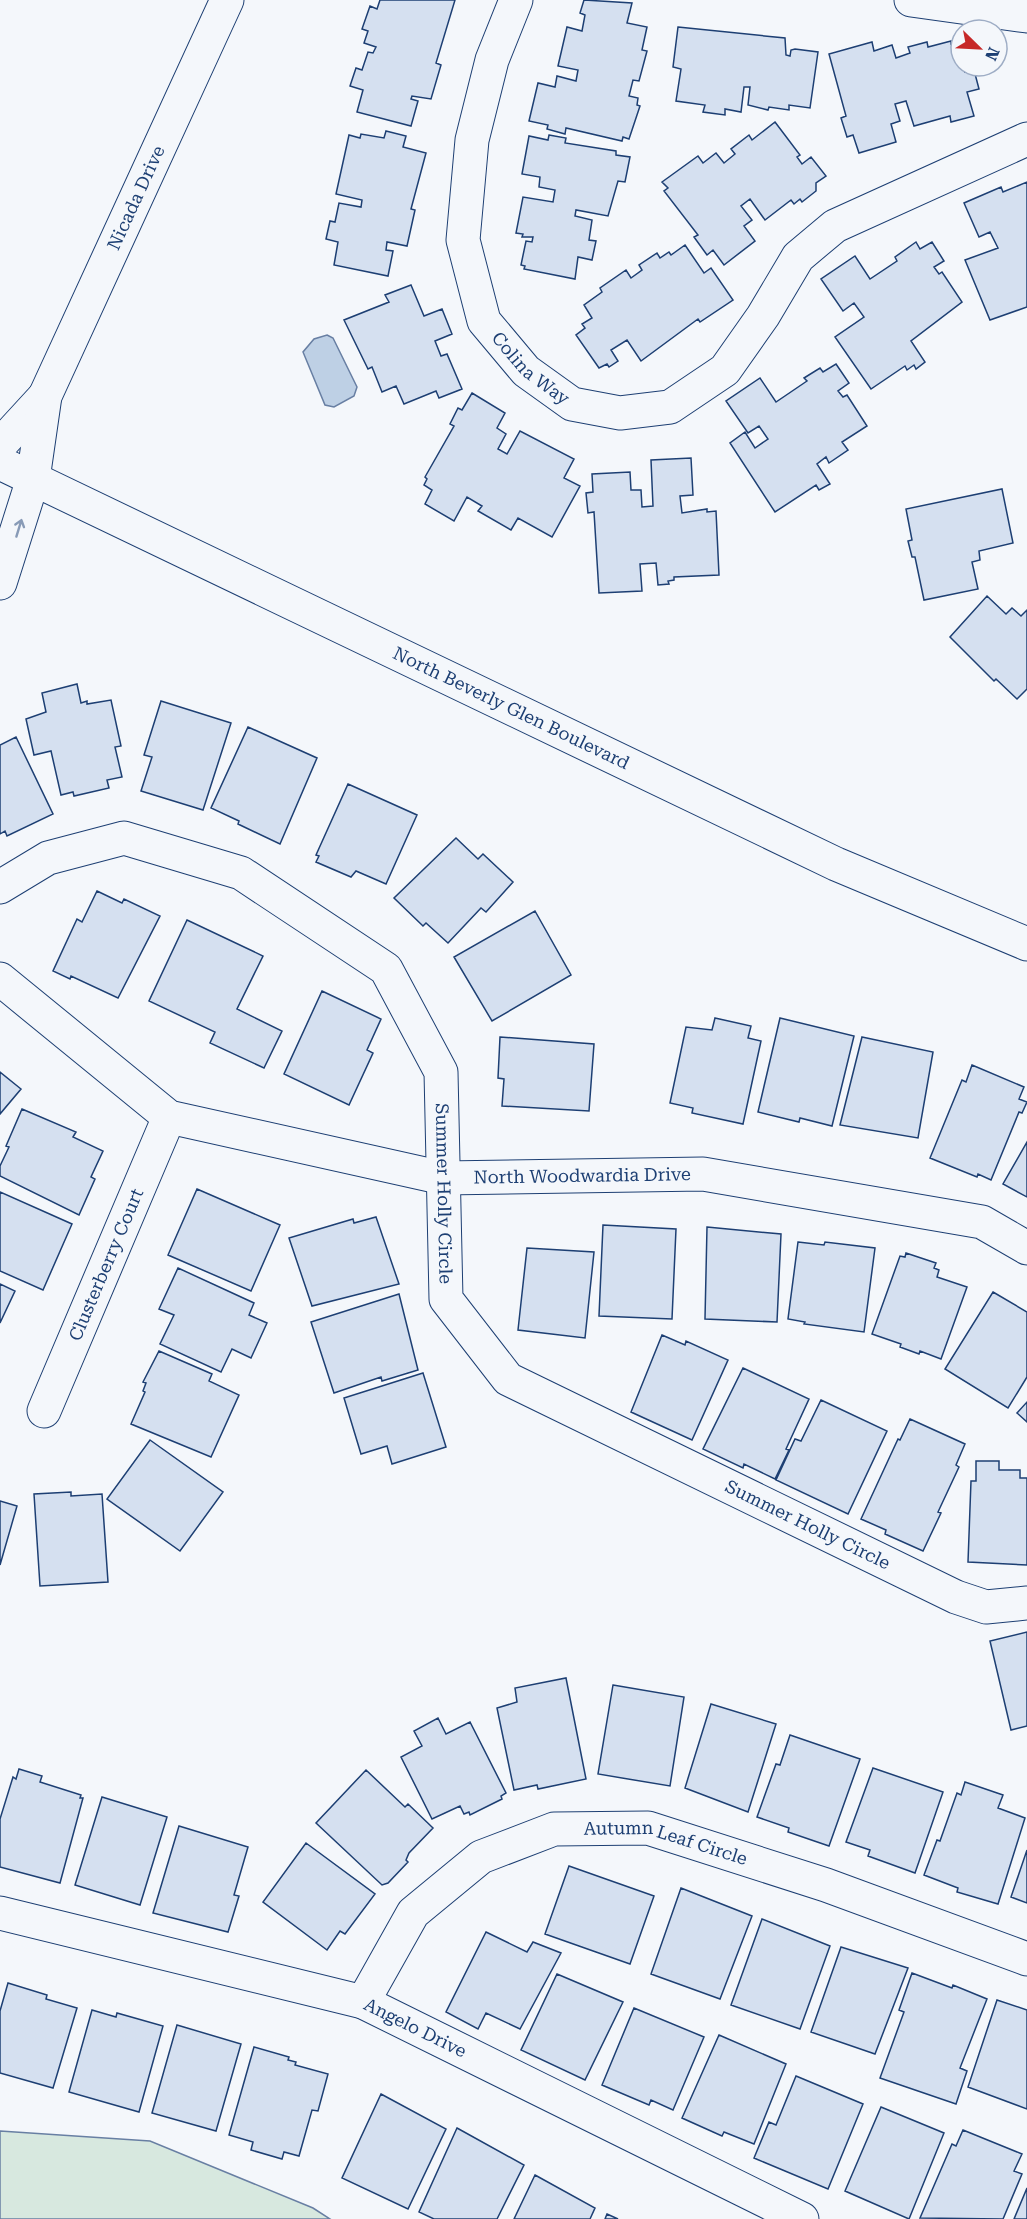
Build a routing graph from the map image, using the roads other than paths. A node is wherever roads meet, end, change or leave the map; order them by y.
1 (227, 0) edge
2 (516, 0) edge
3 (911, 0) edge
4 (1027, 16) edge
5 (1027, 139) edge
6 (45, 396) junction
7 (0, 445) edge
8 (0, 463) edge
9 (33, 479) junction
10 (0, 583) edge
11 (0, 887) edge
12 (1027, 945) edge
13 (0, 979) edge
14 (169, 1117) junction
15 (443, 1178) junction
16 (1027, 1248) edge
17 (44, 1411) dead end
18 (1027, 1603) edge
19 (0, 1912) edge
20 (1027, 1959) edge
21 (363, 2002) junction
22 (802, 2219) edge

1 - 6 street, Nicada Drive
2 - 5 street, Colina Way
3 - 4 street
6 - 7 street, Nicada Drive
6 - 9 street, Nicada Drive
8 - 9 street, North Beverly Glen Boulevard
10 -> 9 street, Nicada Drive
9 - 12 street, North Beverly Glen Boulevard
11 - 15 street, Summer Holly Circle
13 - 14 street, North Woodwardia Drive
14 - 15 street, North Woodwardia Drive
14 - 17 street, Clusterberry Court
15 - 16 street, North Woodwardia Drive
15 - 18 street, Summer Holly Circle
19 - 21 street, Angelo Drive
20 - 21 street, Autumn Leaf Circle
21 - 22 street, Angelo Drive

